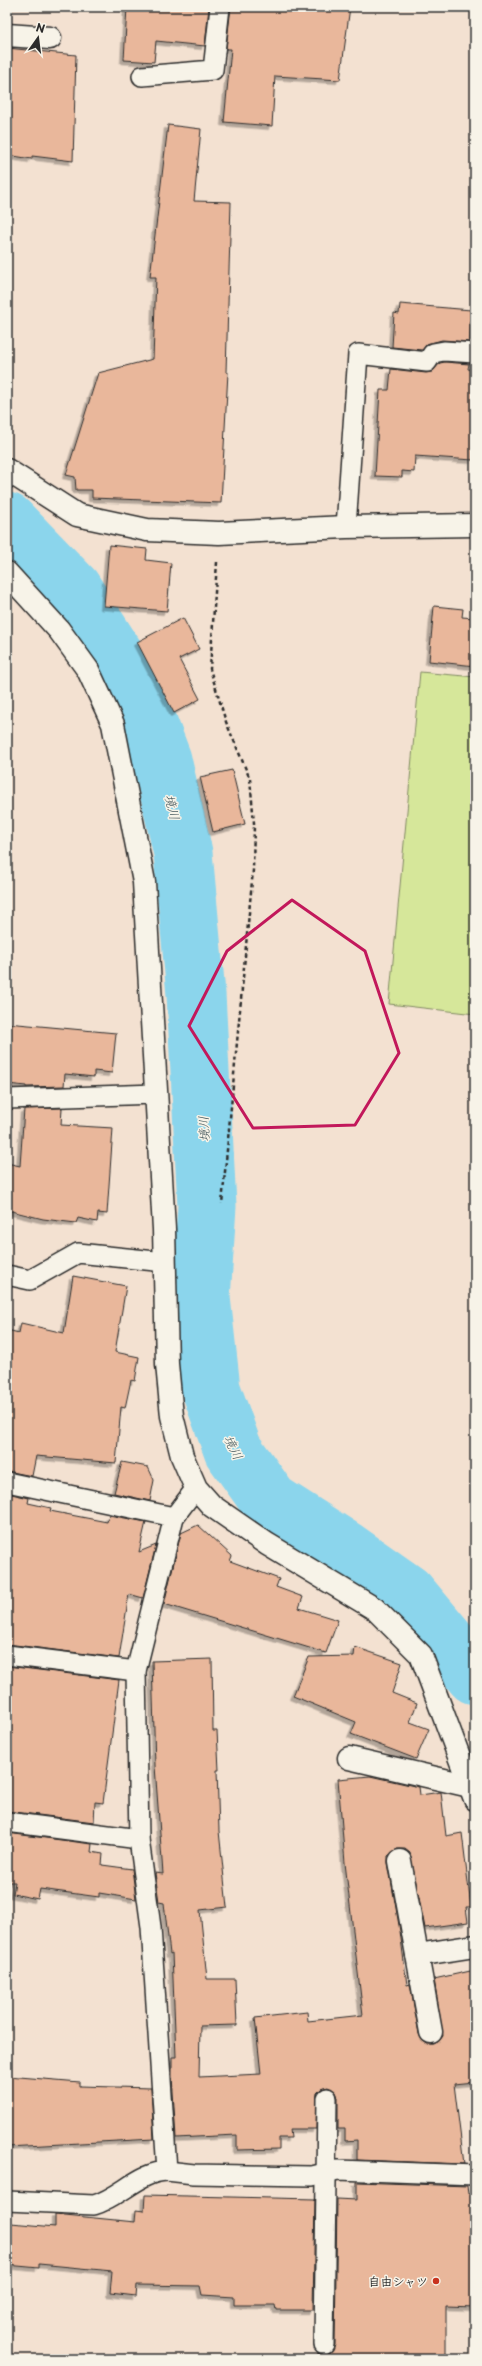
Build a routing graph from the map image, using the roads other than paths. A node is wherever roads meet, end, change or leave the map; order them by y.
1 (220, 7) edge
2 (7, 35) edge
3 (50, 38) dead end
4 (142, 76) dead end
5 (475, 353) edge
6 (7, 470) edge
7 (475, 525) edge
8 (346, 527) junction
9 (7, 573) edge
10 (156, 1094) junction
11 (7, 1099) edge
12 (165, 1262) junction
13 (7, 1275) edge
14 (7, 1482) edge
15 (196, 1488) junction
16 (174, 1517) junction
17 (7, 1655) edge
18 (136, 1671) junction
19 (349, 1758) dead end
20 (472, 1792) edge
21 (7, 1822) edge
22 (139, 1839) junction
23 (400, 1861) dead end
24 (475, 1946) edge
25 (417, 1955) junction
26 (431, 2032) dead end
27 (327, 2098) dead end
28 (167, 2171) junction
29 (326, 2174) junction
30 (475, 2175) edge
31 (7, 2201) edge
32 (324, 2345) dead end

1 - 4 lane
2 - 3 street
5 - 8 lane
6 - 8 street
7 - 8 street
9 - 10 street
10 - 11 lane
10 - 12 street
12 - 13 lane
12 - 15 street
14 - 16 lane
15 - 16 lane
15 - 20 street
16 - 18 lane
17 - 18 lane
18 - 22 lane
19 - 20 street
21 - 22 lane
22 - 28 lane
23 - 25 street
24 - 25 street
25 - 26 street
27 - 29 lane
28 - 29 lane
28 - 31 lane
29 - 30 lane
29 - 32 lane

